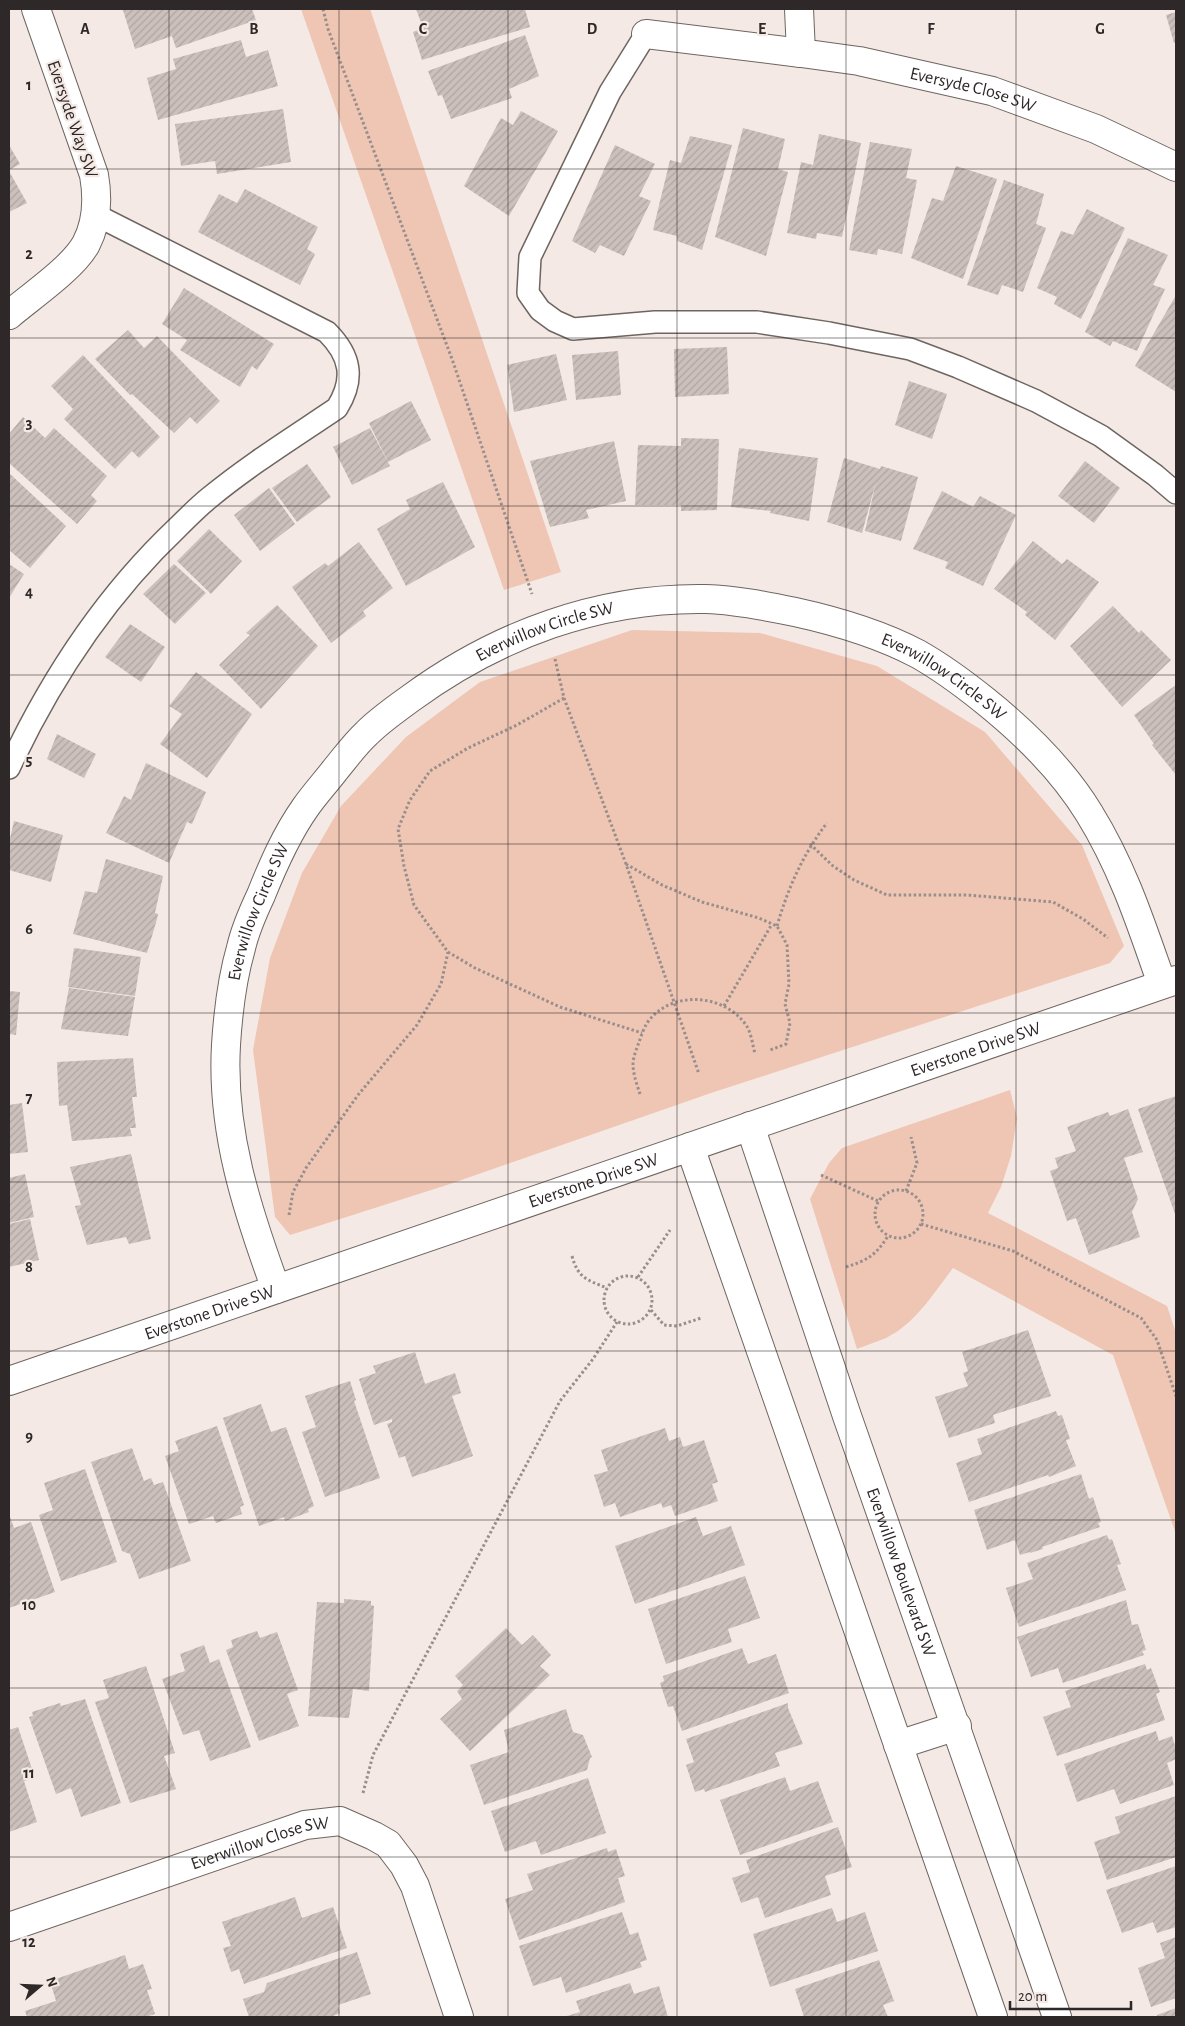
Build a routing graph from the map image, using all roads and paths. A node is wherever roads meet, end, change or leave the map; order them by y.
1 (36, 9) edge
2 (323, 9) edge
3 (799, 9) edge
4 (646, 34) joint
5 (801, 52) junction
6 (1176, 167) edge
7 (94, 214) junction
8 (9, 315) edge
9 (1176, 493) edge
10 (542, 626) junction
11 (564, 698) junction
12 (9, 768) edge
13 (827, 822) dead end
14 (810, 844) junction
15 (626, 864) junction
16 (772, 924) junction
17 (777, 926) junction
18 (1110, 939) dead end
19 (448, 952) junction
20 (1169, 982) edge
21 (674, 1003) junction
22 (724, 1006) junction
23 (642, 1033) junction
24 (770, 1050) dead end
25 (756, 1054) dead end
26 (699, 1074) dead end
27 (640, 1094) dead end
28 (750, 1126) junction
29 (912, 1137) dead end
30 (690, 1147) junction
31 (821, 1175) dead end
32 (906, 1191) junction
33 (878, 1201) junction
34 (288, 1216) dead end
35 (921, 1224) junction
36 (670, 1230) dead end
37 (888, 1236) junction
38 (572, 1256) dead end
39 (846, 1267) dead end
40 (638, 1277) junction
41 (607, 1288) junction
42 (276, 1290) junction
43 (651, 1310) junction
44 (701, 1318) dead end
45 (617, 1322) junction
46 (9, 1380) edge
47 (1176, 1396) edge
48 (957, 1726) junction
49 (898, 1746) junction
50 (354, 1827) junction
51 (9, 1927) edge
52 (459, 2017) edge
53 (993, 2017) edge
54 (1057, 2017) edge

1 - 7 street, Eversyde Way SW
2 - 10 path
3 - 5 street
4 - 5 street, Eversyde Close SW
4 - 9 lane
5 - 6 street, Eversyde Close SW
7 - 8 street, Eversyde Way SW
7 - 12 lane
10 - 11 path
10 - 20 street, Everwillow Circle SW
10 - 42 street, Everwillow Circle SW
11 - 15 path
11 - 19 path
13 - 14 path
14 - 17 path
14 - 18 path
15 - 16 path
15 - 21 path
16 - 17 path
16 - 22 path
17 - 24 path
19 - 23 path
19 - 34 path
20 - 28 street, Everstone Drive SW
21 - 22 path
21 - 23 path
21 - 26 path
22 - 25 path
23 - 27 path
28 - 30 street, Everstone Drive SW
28 - 48 street, Everwillow Boulevard SW
29 - 32 path
30 - 42 street, Everstone Drive SW
30 - 49 street
31 - 33 path
32 - 33 path
32 - 35 path
33 - 37 path
35 - 37 path
35 - 47 path
36 - 40 path
37 - 39 path
38 - 41 path
40 - 41 path
40 - 43 path
41 - 45 path
42 - 46 street, Everstone Drive SW
43 - 44 path
43 - 45 path
45 - 50 path
48 - 49 street
48 - 54 street, Everwillow Boulevard SW
49 - 53 street
50 - 51 street, Everwillow Close SW
50 - 52 street, Everwillow Close SW

